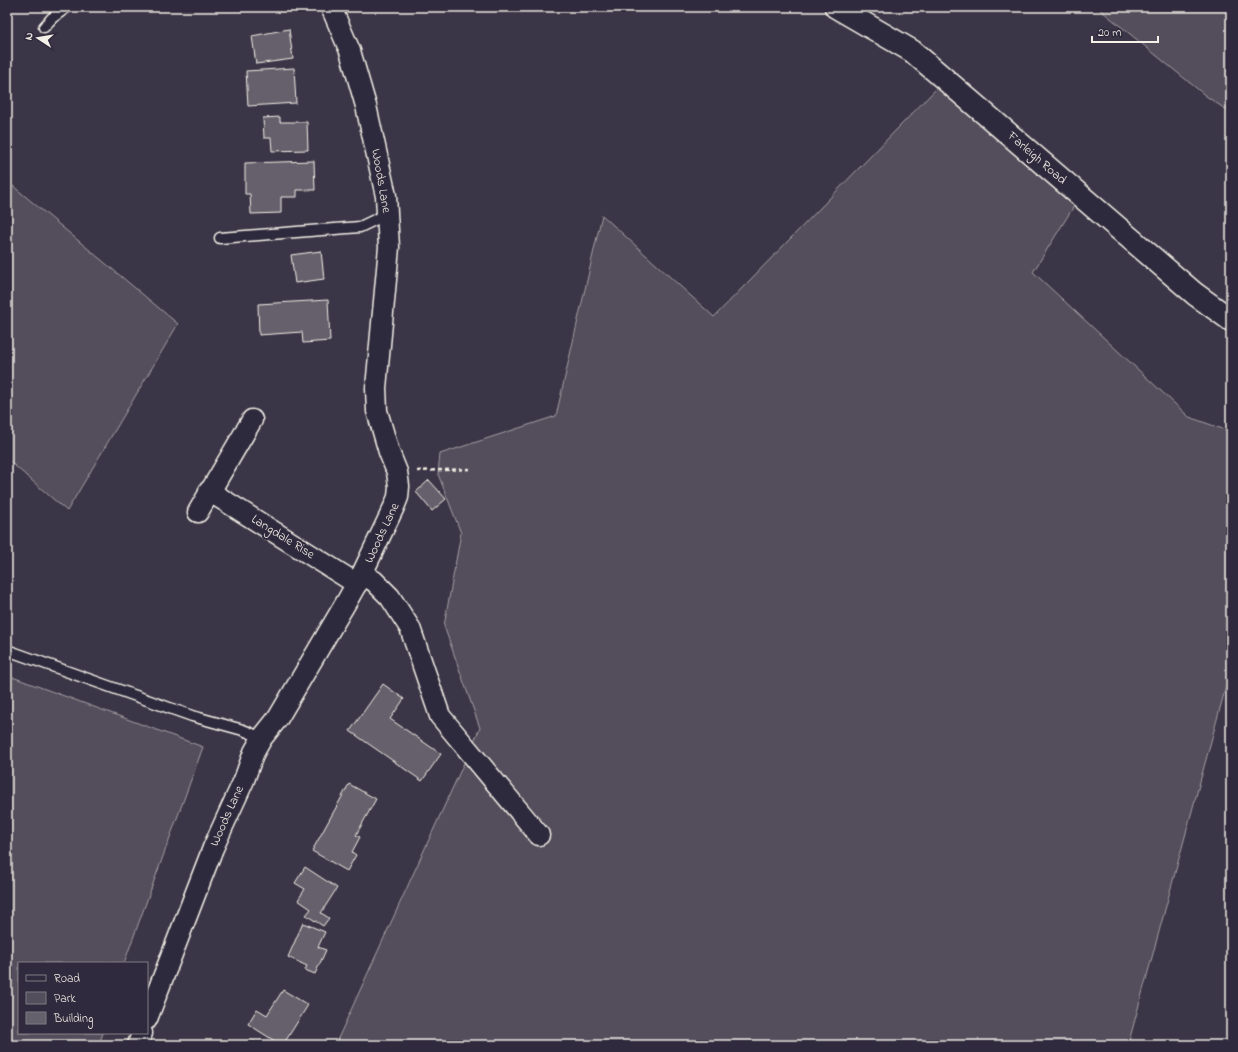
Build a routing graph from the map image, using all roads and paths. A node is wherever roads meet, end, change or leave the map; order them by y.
1 (67, 7) edge
2 (331, 7) edge
3 (836, 7) edge
4 (44, 27) dead end
5 (387, 214) junction
6 (220, 238) dead end
7 (1231, 320) edge
8 (252, 420) dead end
9 (473, 469) dead end
10 (397, 472) junction
11 (209, 490) junction
12 (198, 512) dead end
13 (360, 579) junction
14 (7, 650) edge
15 (262, 738) junction
16 (539, 835) dead end
17 (148, 1016) edge
18 (142, 1034) edge
19 (138, 1045) edge

1 - 4 lane
2 - 5 street, Woods Lane
3 - 7 main road, Farleigh Road
5 - 6 lane
5 - 10 street, Woods Lane
8 - 11 street
9 - 10 path
10 - 13 street, Woods Lane
11 - 12 street
11 - 13 street, Langdale Rise
13 - 15 street, Woods Lane
13 - 16 street, Langdale Rise
14 - 15 lane
15 - 17 street, Woods Lane
18 - 19 street

